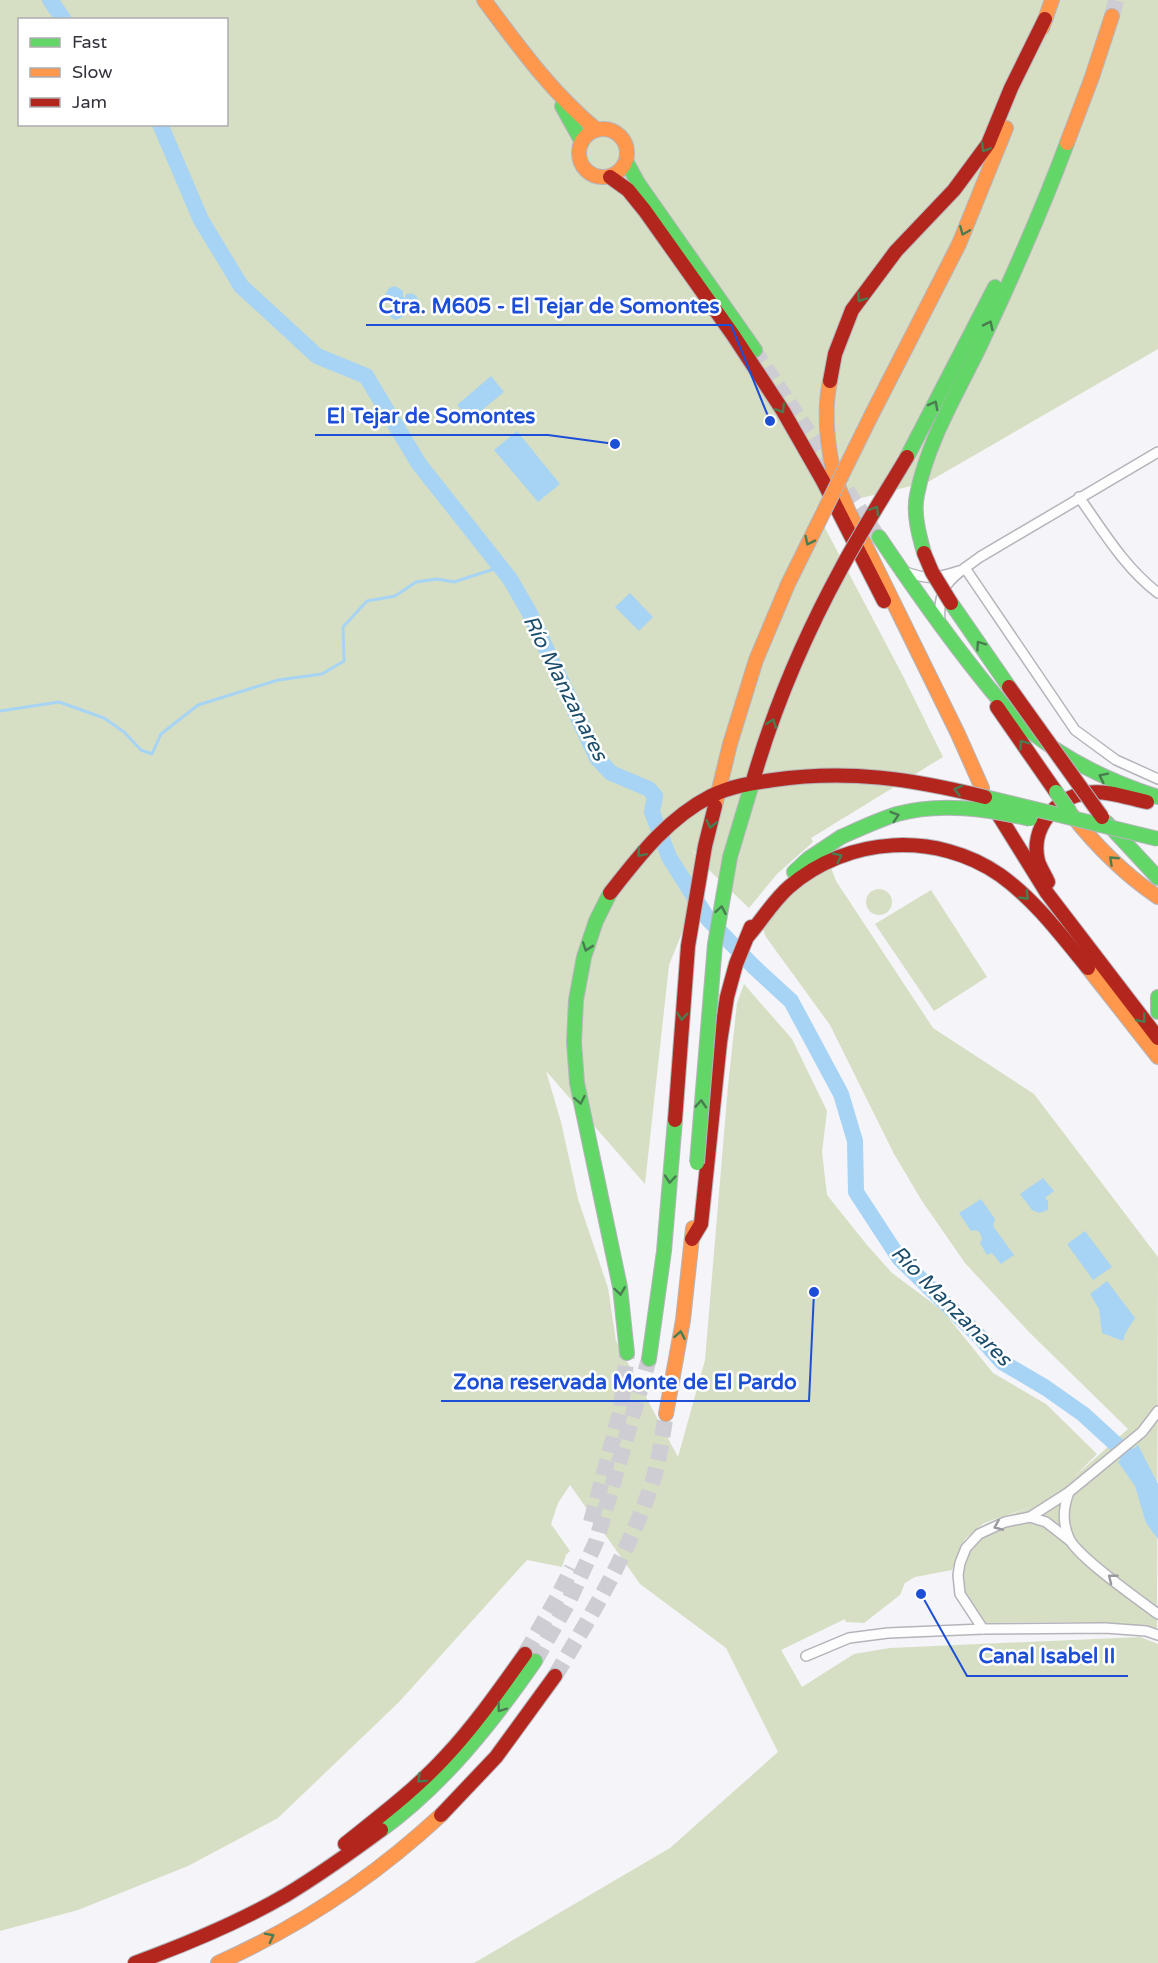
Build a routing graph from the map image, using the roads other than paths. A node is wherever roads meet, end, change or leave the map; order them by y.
1 (484, 0) edge
2 (1052, 0) edge
3 (1045, 19) junction
4 (549, 84) junction
5 (597, 130) junction
6 (582, 142) junction
7 (626, 162) junction
8 (610, 177) junction
9 (755, 350) tunnel mouth
10 (1158, 452) edge
11 (1079, 498) junction
12 (879, 537) tunnel mouth
13 (963, 569) junction
14 (902, 570) junction
15 (1158, 593) edge
16 (940, 623) junction
17 (962, 653) junction
18 (1158, 779) edge
19 (982, 788) junction
20 (1158, 797) edge
21 (1158, 804) edge
22 (1158, 839) edge
23 (1158, 849) edge
24 (1158, 878) edge
25 (1158, 897) edge
26 (748, 936) junction
27 (1158, 997) edge
28 (1126, 999) junction
29 (1158, 1012) edge
30 (1158, 1038) edge
31 (1158, 1057) edge
32 (702, 1162) junction
33 (627, 1353) tunnel mouth
34 (650, 1359) tunnel mouth
35 (1158, 1411) edge
36 (666, 1414) tunnel mouth
37 (1069, 1492) junction
38 (1030, 1517) junction
39 (1069, 1540) junction
40 (1158, 1614) edge
41 (983, 1629) junction
42 (1158, 1635) edge
43 (806, 1656) dead end
44 (530, 1658) tunnel mouth
45 (555, 1677) tunnel mouth
46 (135, 1963) edge
47 (218, 1963) edge

1 - 4 main road
2 - 3 main road
3 -> 19 main road
3 -> 34 main road, bridge
4 - 5 main road
4 - 6 main road
5 - 6 main road
5 - 7 main road
6 - 8 main road
7 - 8 main road
7 - 9 main road
8 -> 19 main road
10 - 11 street
11 - 13 street
11 - 15 street
12 - 14 main road
13 - 14 street
13 - 16 street
13 - 18 street
14 - 16 main road
16 - 17 main road
20 -> 17 main road
25 -> 17 main road, bridge
19 - 28 main road
21 - 28 main road
22 -> 33 main road, bridge
26 -> 23 main road, bridge
24 -> 32 main road, bridge
26 -> 31 main road
26 - 32 main road
27 - 29 main road
28 -> 30 main road
36 -> 32 main road
35 - 37 street
37 - 38 street
37 - 39 street
38 - 39 street
38 -> 41 street
40 -> 39 street
41 - 42 street
41 - 43 street
44 -> 46 main road
47 -> 45 main road

